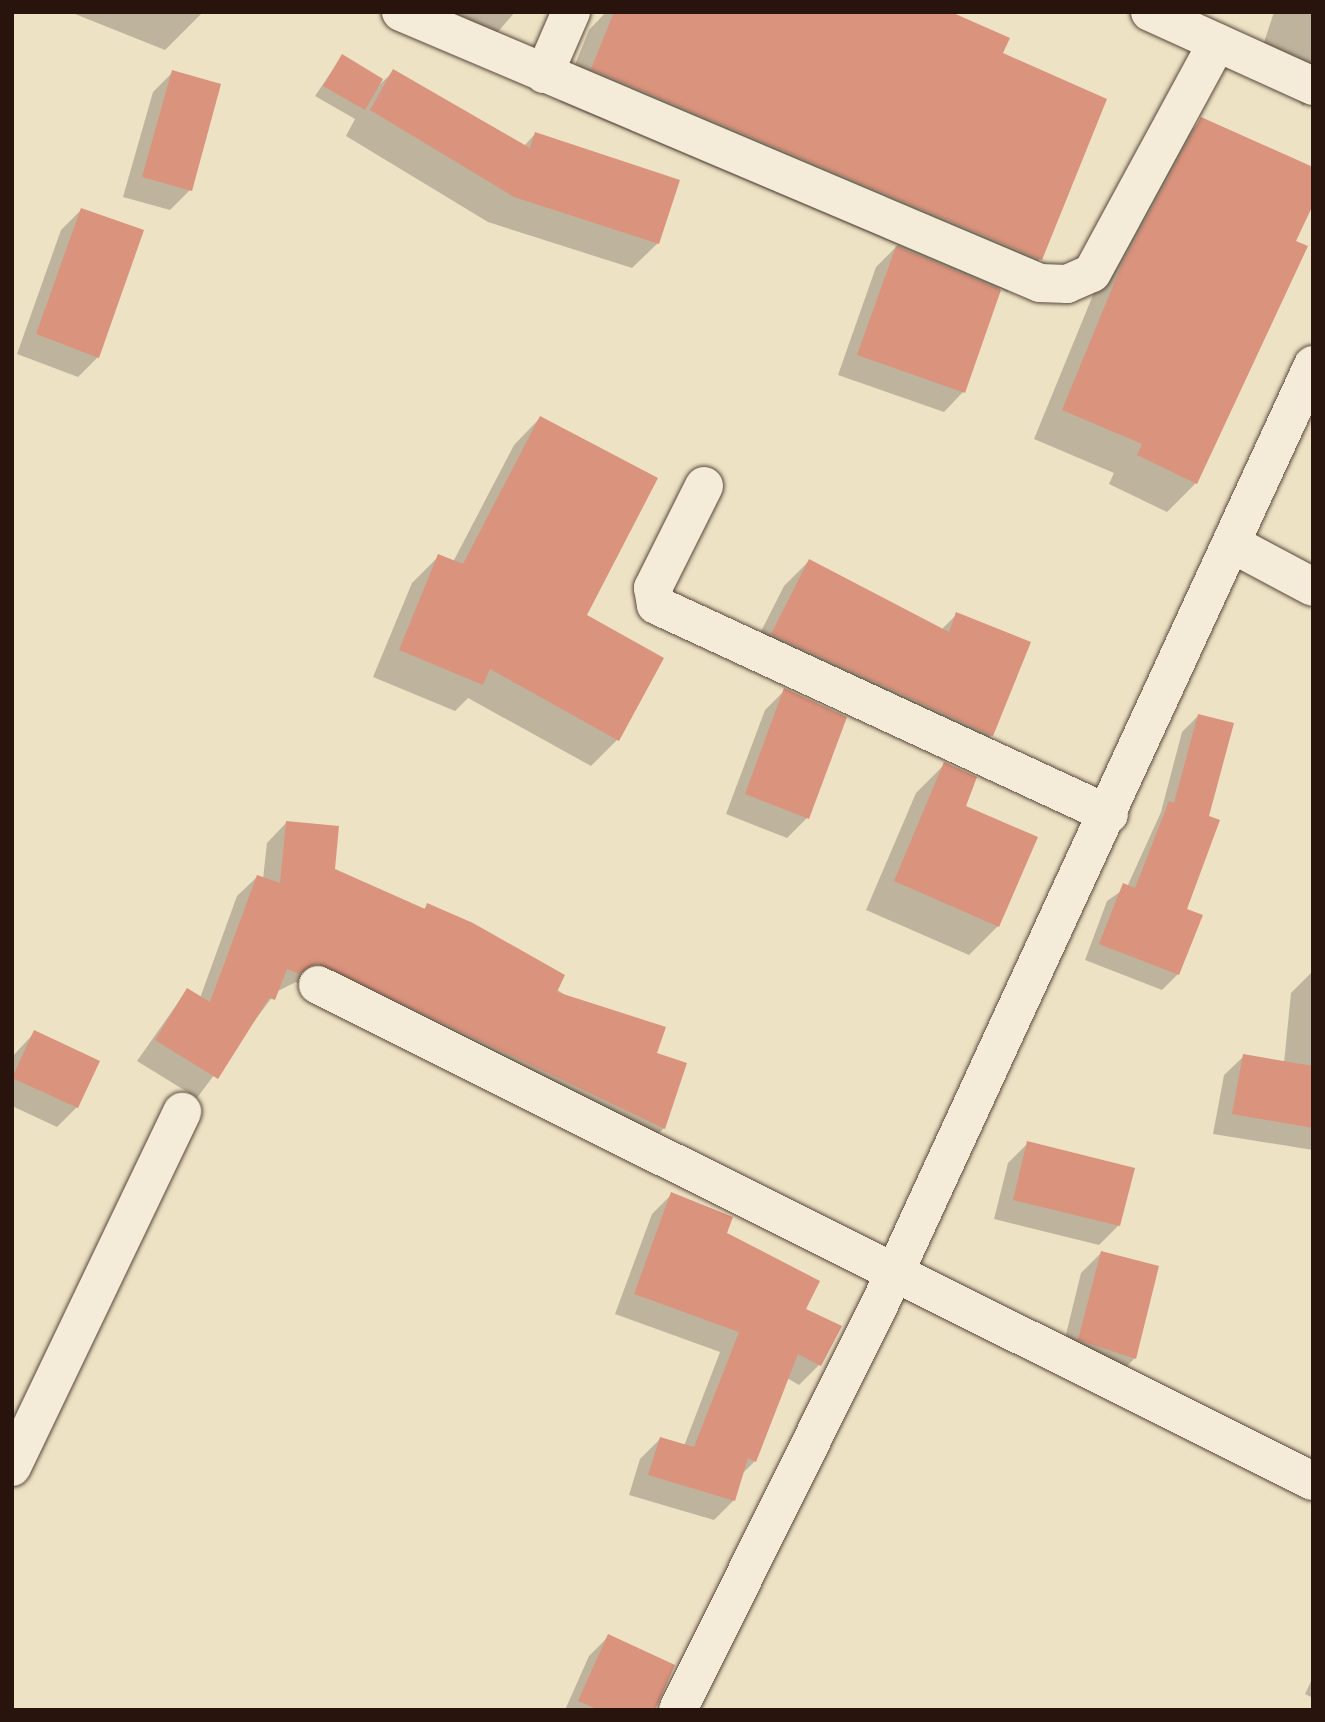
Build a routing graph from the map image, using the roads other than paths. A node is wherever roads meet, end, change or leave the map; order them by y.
1 (401, 12) edge
2 (571, 12) edge
3 (1150, 12) edge
4 (1217, 43) junction
5 (544, 74) junction
6 (1313, 86) edge
7 (1313, 365) edge
8 (704, 486) dead end
9 (1234, 545) junction
10 (1313, 587) edge
11 (1109, 814) junction
12 (318, 985) dead end
13 (182, 1112) dead end
14 (894, 1274) junction
15 (12, 1467) edge
16 (1313, 1481) edge
17 (678, 1710) edge

1 - 5 street
2 - 5 street
3 - 4 street
4 - 5 street
4 - 6 street
7 - 9 street
8 - 11 street
9 - 10 street
9 - 11 street
11 - 14 street
12 - 14 street
13 - 15 street
14 - 16 street
14 - 17 street

